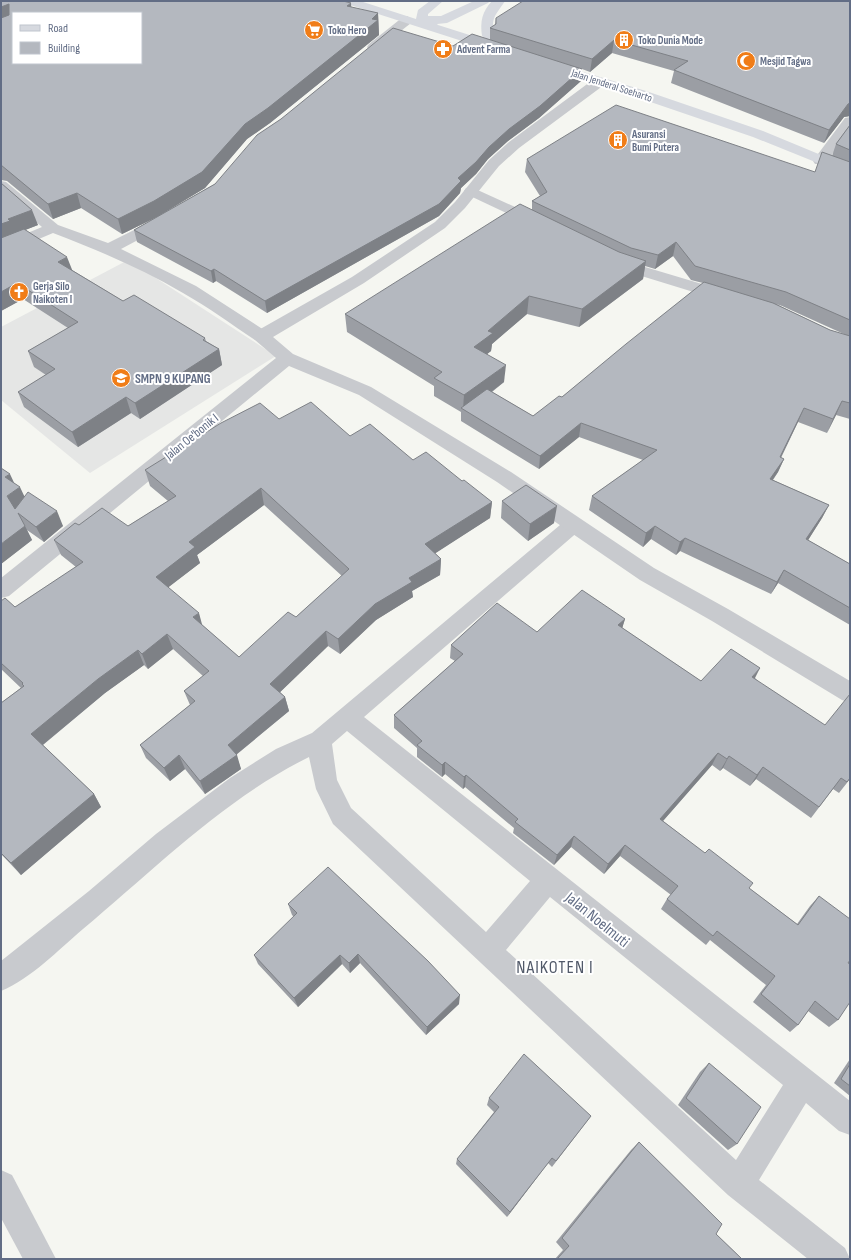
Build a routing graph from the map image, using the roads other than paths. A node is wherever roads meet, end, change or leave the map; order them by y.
1 (348, 1) edge
2 (437, 1) edge
3 (484, 1) edge
4 (499, 1) edge
5 (368, 4) edge
6 (423, 16) junction
7 (407, 20) junction
8 (443, 20) junction
9 (488, 36) junction
10 (461, 37) junction
11 (364, 54) edge
12 (599, 82) junction
13 (850, 121) edge
14 (834, 151) junction
15 (820, 161) junction
16 (850, 172) edge
17 (1, 185) edge
18 (471, 191) junction
19 (175, 214) edge
20 (53, 228) junction
21 (556, 232) edge
22 (109, 249) junction
23 (1, 250) edge
24 (602, 256) edge
25 (742, 301) edge
26 (260, 336) junction
27 (287, 358) junction
28 (573, 525) junction
29 (1, 590) edge
30 (850, 693) edge
31 (348, 717) junction
32 (320, 740) junction
33 (549, 879) junction
34 (487, 950) junction
35 (1, 977) edge
36 (802, 1082) junction
37 (850, 1120) edge
38 (739, 1184) junction
39 (1, 1186) edge
40 (40, 1259) edge
41 (834, 1259) edge

1 - 5 main road
2 - 6 main road
3 - 8 main road
4 - 9 main road
5 - 6 main road
5 - 7 main road
6 - 8 main road
6 - 10 main road
7 - 10 main road
7 - 11 street
8 - 9 main road
9 - 10 main road
12 - 14 main road, Jalan Jenderal Soeharto
12 - 15 main road, Jalan Jenderal Soeharto
12 - 18 street
13 - 14 street
14 - 15 street
15 - 16 main road, Jalan Jenderal Soeharto
17 - 20 street
18 - 21 street
18 - 26 street
19 - 22 street
20 - 22 street
20 - 23 street
22 - 26 street
24 - 25 street
26 - 27 street
27 - 28 street
27 - 29 street, Jalan Oe'bonik I
28 - 30 street
28 - 31 street
31 - 32 street
31 - 33 street, Jalan Noelmuti
32 - 34 street
32 - 35 street
33 - 34 street
33 - 36 street, Jalan Noelmuti
34 - 38 street
36 - 37 street, Jalan Noelmuti
36 - 38 street
38 - 41 street
39 - 40 street

